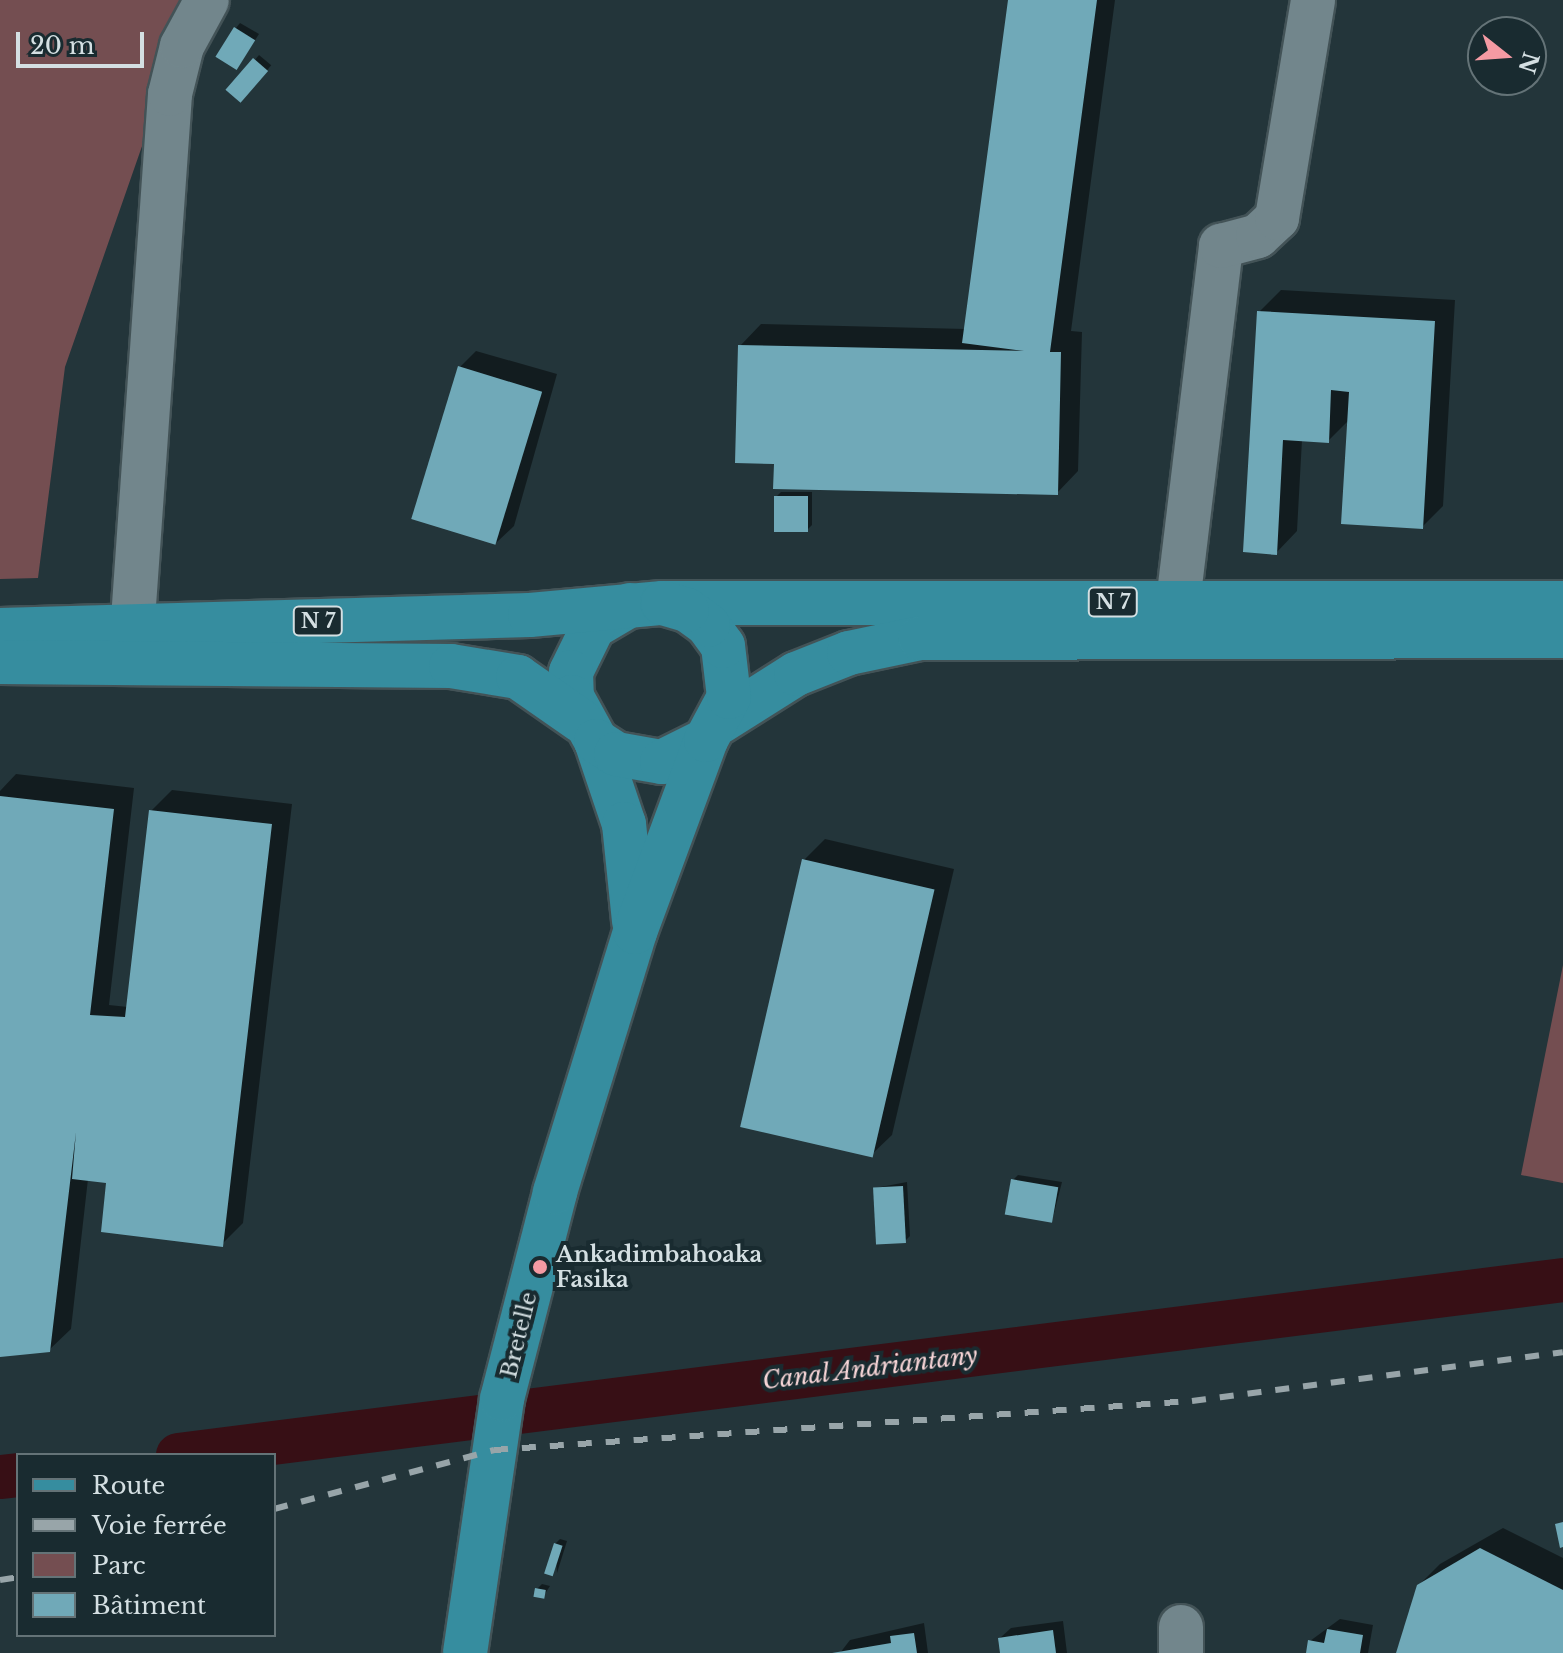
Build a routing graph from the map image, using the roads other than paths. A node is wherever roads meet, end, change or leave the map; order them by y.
1 (207, 0) edge
2 (1313, 0) edge
3 (1178, 602) junction
4 (649, 603) junction
5 (1563, 603) edge
6 (0, 630) edge
7 (1563, 636) edge
8 (130, 645) junction
9 (0, 662) edge
10 (588, 731) junction
11 (713, 731) junction
12 (635, 932) junction
13 (465, 1653) edge

1 - 8 lane
2 - 3 lane
3 - 4 main road, N 7
3 - 5 main road, N 7
4 - 8 main road, N 7
4 - 10 main road
4 - 11 main road
6 - 8 main road, N 7
7 - 11 main road, N 7
8 - 9 main road, N 7
8 - 10 main road, N 7
10 - 11 main road
10 - 12 main road
11 - 12 main road, Bretelle
12 - 13 main road, Bretelle

